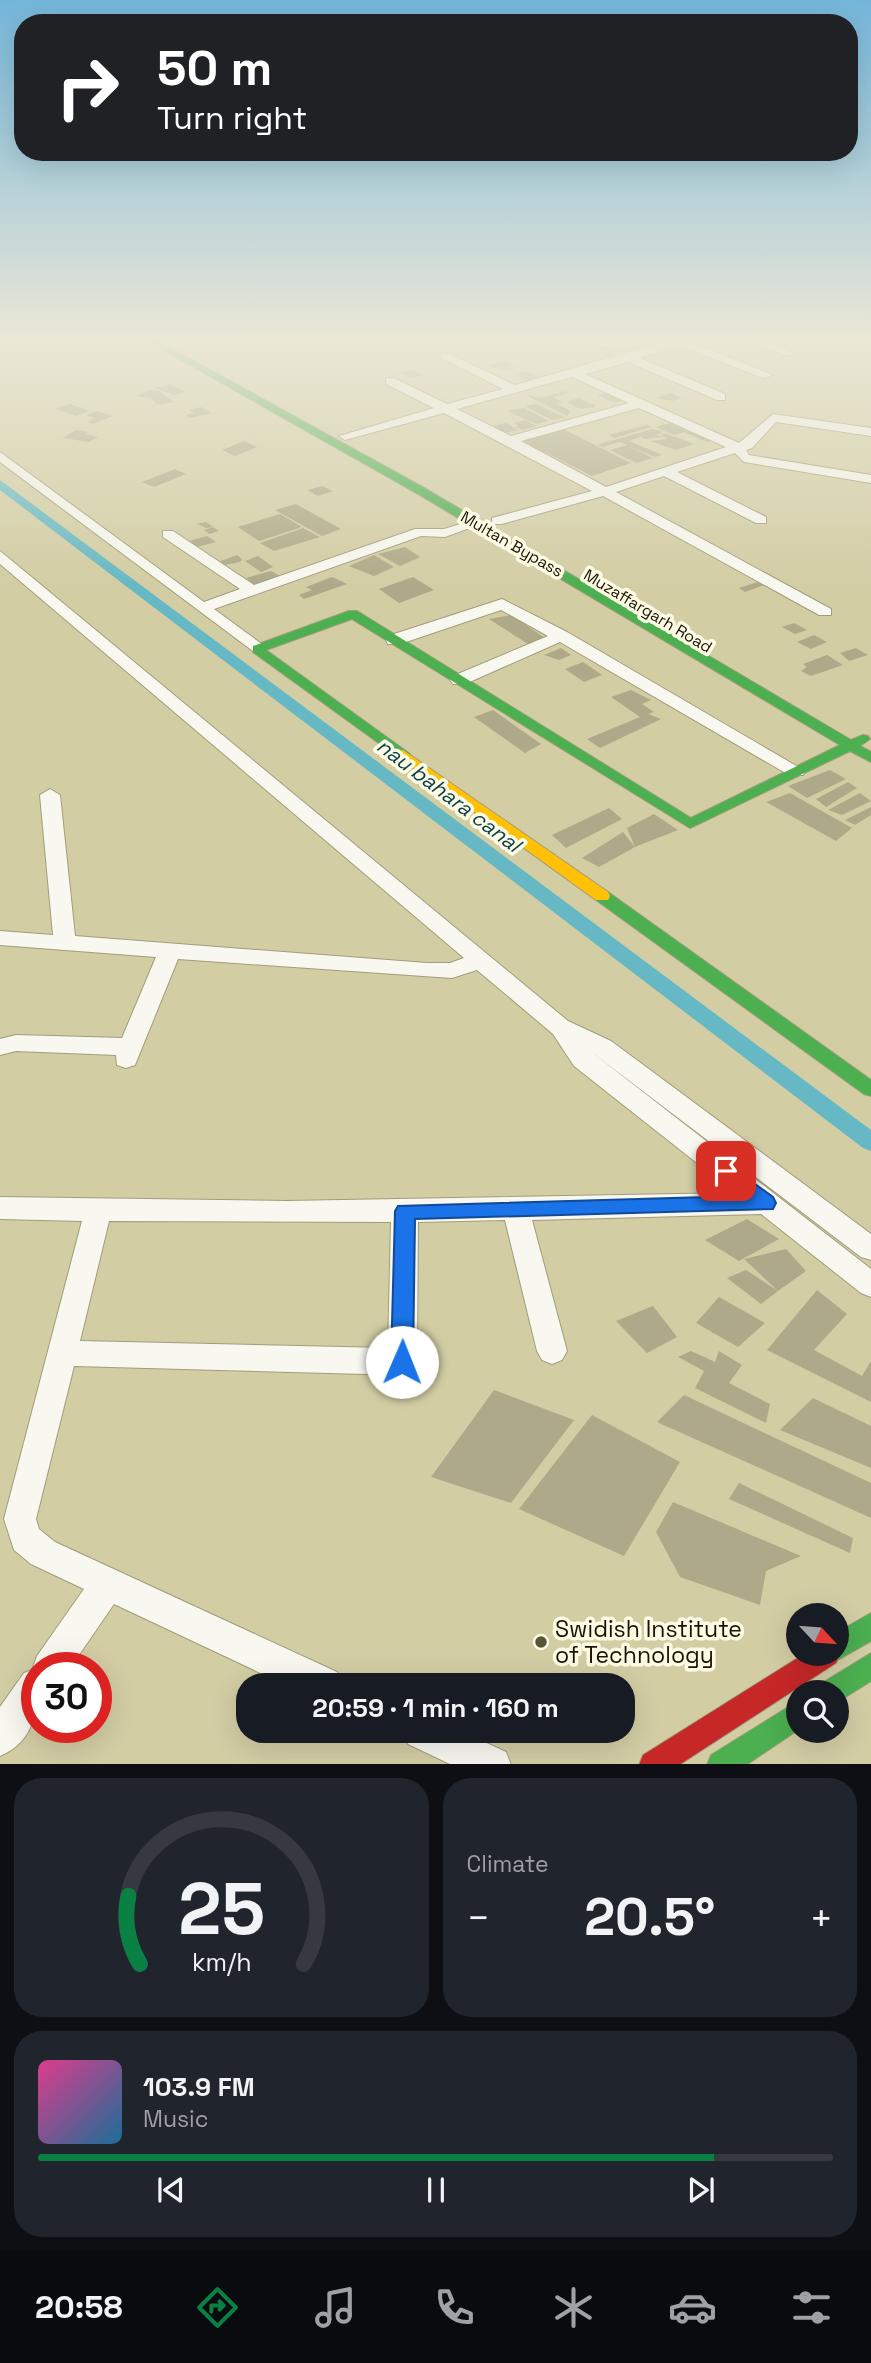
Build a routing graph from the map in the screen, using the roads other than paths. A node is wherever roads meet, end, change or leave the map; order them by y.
1 (302, 421) edge
2 (320, 421) edge
3 (402, 421) edge
4 (474, 421) edge
5 (577, 421) edge
6 (683, 421) edge
7 (770, 421) edge
8 (796, 421) edge
9 (871, 432) edge
10 (345, 436) junction
11 (510, 440) junction
12 (738, 447) junction
13 (0, 456) edge
14 (664, 471) junction
15 (871, 479) edge
16 (603, 492) junction
17 (761, 520) dead end
18 (496, 521) junction
19 (475, 523) junction
20 (168, 534) dead end
21 (1, 557) edge
22 (253, 591) junction
23 (202, 608) junction
24 (825, 612) dead end
25 (561, 636) junction
26 (394, 640) junction
27 (257, 649) junction
28 (458, 680) junction
29 (861, 742) edge
30 (871, 758) edge
31 (796, 771) junction
32 (50, 795) dead end
33 (0, 938) edge
34 (65, 943) junction
35 (170, 950) junction
36 (482, 960) junction
37 (561, 1028) junction
38 (0, 1046) edge
39 (871, 1089) edge
40 (766, 1203) junction
41 (0, 1208) edge
42 (516, 1210) junction
43 (98, 1211) junction
44 (405, 1211) junction
45 (871, 1249) edge
46 (871, 1285) edge
47 (552, 1351) dead end
48 (62, 1353) junction
49 (108, 1584) junction
50 (871, 1626) edge
51 (849, 1639) edge
52 (61, 1652) edge
53 (808, 1666) edge
54 (871, 1666) edge
55 (298, 1673) edge
56 (849, 1680) edge
57 (21, 1708) edge
58 (786, 1722) edge
59 (0, 1738) edge
60 (446, 1743) edge
61 (491, 1764) edge
62 (655, 1764) edge
63 (723, 1764) edge

1 - 19 main road, Multan Bypass
2 - 10 main road, Muzaffargarh Road
3 - 10 street
4 - 11 street
5 - 11 street
6 - 12 street
7 - 12 street
8 - 9 street
10 - 18 main road, Muzaffargarh Road
11 - 16 street
12 - 14 street
12 - 15 street
13 - 23 street
14 - 16 street
14 - 17 street
16 - 18 street
16 - 24 street
18 - 29 main road, Muzaffargarh Road
19 - 22 street
19 - 29 main road, Multan Bypass
20 - 22 street
21 - 36 street
22 - 23 street
23 - 27 street
25 - 26 street
25 - 28 street
25 - 31 street
26 - 27 main road
26 - 28 main road
27 - 39 main road
28 - 31 main road
29 - 30 main road, Multan Bypass
29 - 31 main road
32 - 34 street
33 - 34 street
34 - 35 street
35 - 36 street
35 - 38 street
36 - 37 street
37 - 40 street
37 - 45 street
40 - 42 street
40 - 46 street
41 - 43 street
42 - 44 street
42 - 47 street
43 - 44 street
43 - 48 street
44 - 48 street
48 - 49 street
49 - 52 street
49 - 55 street
50 - 51 main road
53 - 62 main road
54 - 56 main road
57 - 59 street
58 - 63 main road
60 - 61 street

